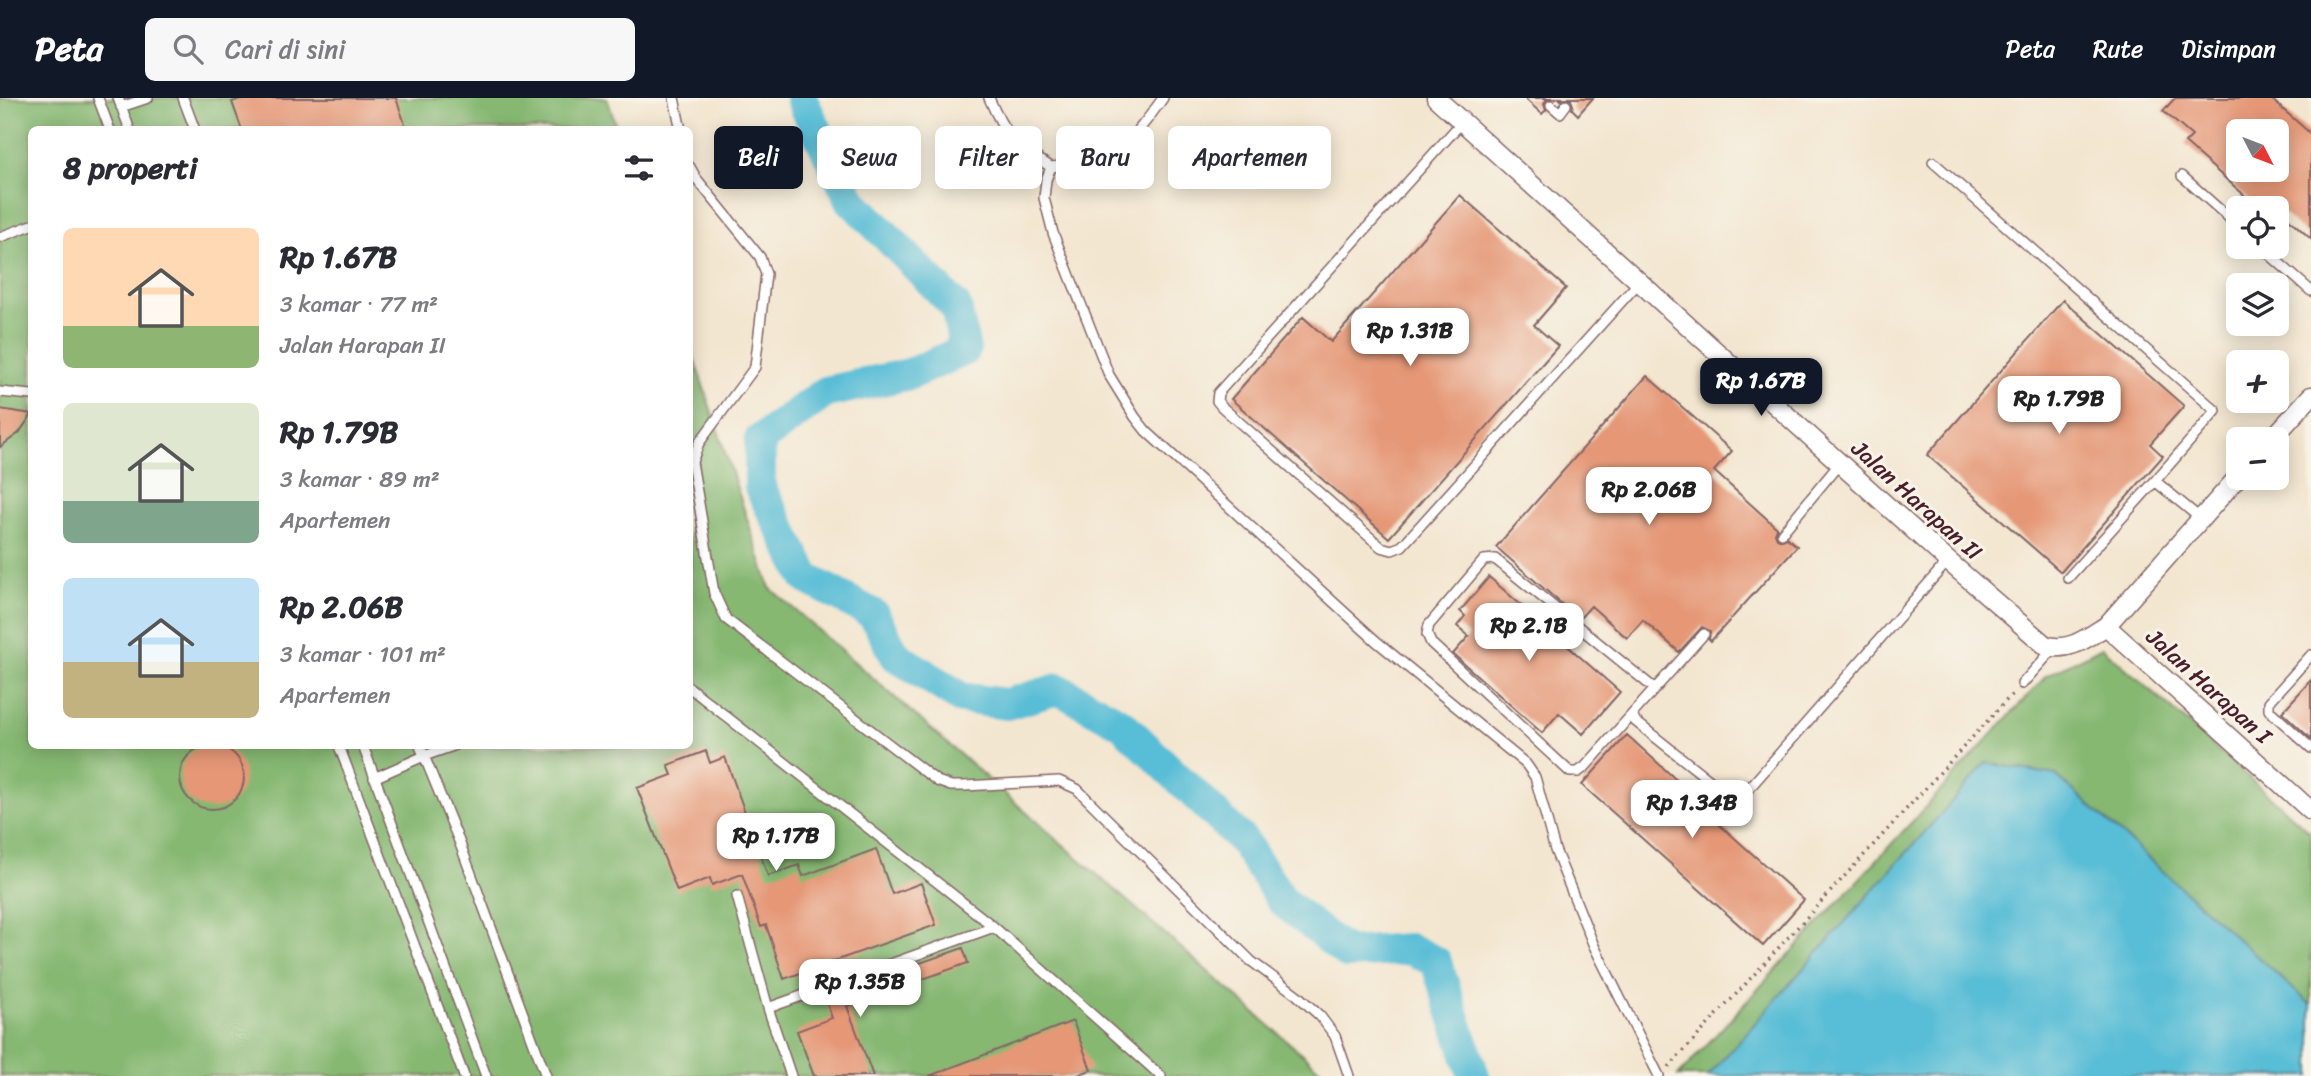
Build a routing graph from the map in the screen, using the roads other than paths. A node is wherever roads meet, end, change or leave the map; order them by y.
1 (98, 98) edge
2 (148, 98) edge
3 (183, 98) edge
4 (674, 98) edge
5 (989, 98) edge
6 (1163, 98) edge
7 (1436, 98) edge
8 (120, 103) edge
9 (1551, 105) dead end
10 (1566, 105) dead end
11 (1462, 121) junction
12 (108, 126) edge
13 (129, 126) edge
14 (194, 126) edge
15 (680, 126) edge
16 (1933, 162) dead end
17 (1051, 167) junction
18 (693, 172) edge
19 (2182, 176) dead end
20 (2226, 215) edge
21 (28, 226) edge
22 (0, 237) edge
23 (2275, 259) edge
24 (1640, 281) junction
25 (2311, 291) edge
26 (0, 392) edge
27 (28, 395) edge
28 (2311, 396) edge
29 (2283, 427) edge
30 (693, 459) edge
31 (1840, 463) junction
32 (693, 468) edge
33 (2155, 481) junction
34 (2227, 490) edge
35 (2201, 519) junction
36 (1782, 533) dead end
37 (1948, 561) junction
38 (2068, 578) dead end
39 (2106, 626) junction
40 (1704, 634) dead end
41 (2054, 648) junction
42 (2311, 654) edge
43 (2022, 684) road end
44 (1655, 689) junction
45 (693, 690) edge
46 (1633, 716) junction
47 (2311, 748) edge
48 (340, 749) edge
49 (364, 749) edge
50 (421, 749) edge
51 (443, 749) edge
52 (424, 755) junction
53 (374, 778) junction
54 (2311, 811) edge
55 (737, 896) dead end
56 (993, 927) junction
57 (768, 1008) junction
58 (464, 1076) edge
59 (486, 1076) edge
60 (546, 1076) edge
61 (791, 1076) edge
62 (1161, 1076) edge
63 (1349, 1076) edge
64 (1659, 1076) edge

1 - 12 lane
2 - 8 lane
3 - 14 lane
4 - 15 lane
5 - 17 lane
6 - 17 lane
7 - 11 street, Jalan Harapan II
8 - 13 lane
9 - 10 lane
11 - 24 street, Jalan Harapan II
11 - 24 lane
16 - 33 lane
17 - 64 lane
18 - 30 lane
19 - 20 lane
21 - 22 lane
23 - 25 lane
24 - 31 street, Jalan Harapan II
26 - 27 lane
28 - 29 street
31 - 36 lane
31 - 37 street, Jalan Harapan II
32 - 63 lane
33 - 35 lane
33 - 38 lane
34 - 35 street
35 - 39 street
37 - 41 street, Jalan Harapan II
37 - 46 lane
39 - 41 street
39 - 54 street, Jalan Harapan I
40 - 44 lane
41 - 43 lane
42 - 47 lane
44 - 46 lane
44 - 46 lane
45 - 56 lane
48 - 58 lane
49 - 53 lane
50 - 52 lane
51 - 52 lane
52 - 53 lane
52 - 60 lane
53 - 59 lane
55 - 57 lane
56 - 57 lane
56 - 62 lane
57 - 61 lane

